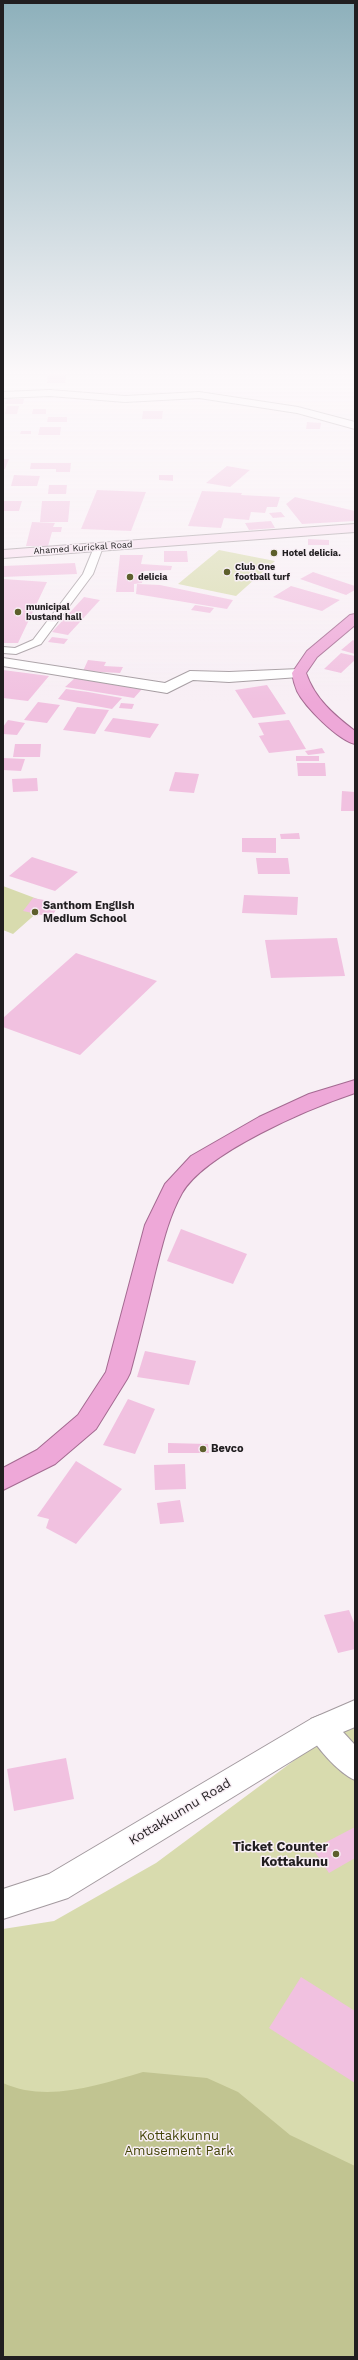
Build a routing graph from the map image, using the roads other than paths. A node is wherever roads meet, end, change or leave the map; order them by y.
1 (355, 528) edge
2 (98, 547) junction
3 (3, 554) edge
4 (355, 618) edge
5 (3, 650) edge
6 (3, 662) edge
7 (299, 673) junction
8 (355, 739) edge
9 (355, 1086) edge
10 (3, 1480) edge
11 (355, 1713) edge
12 (321, 1728) junction
13 (355, 1766) edge
14 (3, 1904) edge

1 - 2 main road, Ahamed Kurickal Road
2 - 3 main road, Ahamed Kurickal Road
2 - 5 lane
4 - 7 highway
6 - 7 street
7 - 8 highway
9 - 10 highway
11 - 12 street, Kottakkunnu Road
12 - 13 street
12 - 14 street, Kottakkunnu Road

